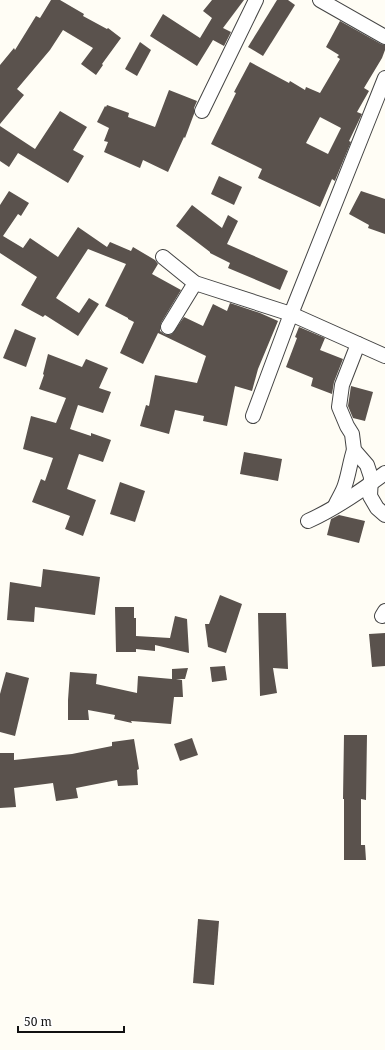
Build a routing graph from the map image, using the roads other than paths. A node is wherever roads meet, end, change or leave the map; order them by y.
1 (256, 0) edge
2 (320, 0) edge
3 (385, 37) edge
4 (385, 78) edge
5 (202, 111) dead end
6 (163, 257) dead end
7 (195, 283) junction
8 (291, 314) junction
9 (168, 327) dead end
10 (358, 344) junction
11 (385, 355) edge
12 (253, 416) dead end
13 (354, 450) junction
14 (385, 473) edge
15 (369, 484) junction
16 (335, 506) junction
17 (385, 515) edge
18 (308, 521) dead end

1 - 5 street
2 - 3 street
4 - 8 street
6 - 7 street
7 - 8 street
7 - 9 street
8 - 10 street
8 - 12 street
10 - 11 street
10 - 13 street
13 - 15 street
13 - 16 street
14 - 15 street
15 - 16 street
15 - 17 street
16 - 18 street

